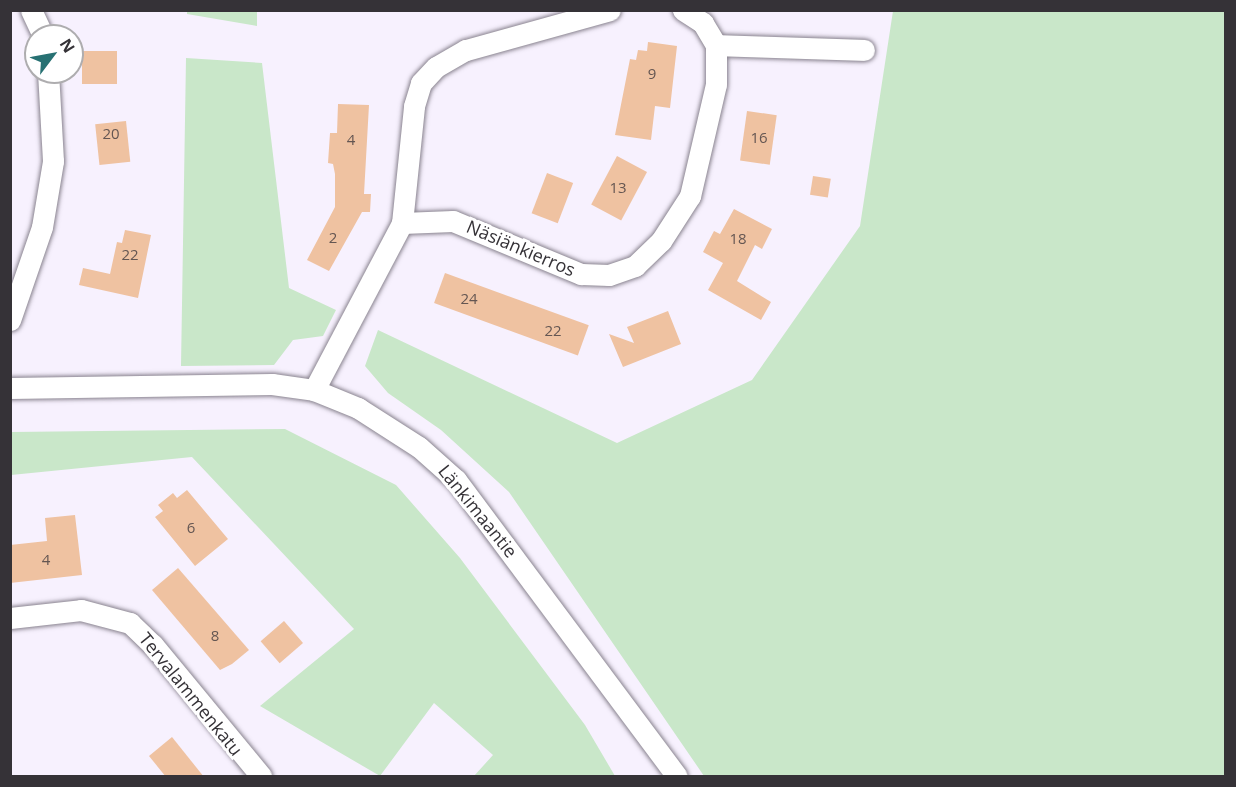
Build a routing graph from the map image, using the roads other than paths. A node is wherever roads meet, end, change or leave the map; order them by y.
1 (31, 10) edge
2 (610, 10) edge
3 (683, 10) edge
4 (37, 24) edge
5 (716, 45) junction
6 (864, 50) dead end
7 (48, 84) edge
8 (402, 223) junction
9 (10, 320) edge
10 (10, 388) edge
11 (314, 390) junction
12 (10, 618) edge
13 (261, 777) edge
14 (677, 777) edge

1 - 4 street
2 - 8 street
3 - 5 street
5 - 6 street
5 - 8 street, Näsiänkierros
7 - 9 street
8 - 11 street
10 - 11 street, Länkimaantie
11 - 14 street, Länkimaantie
12 - 13 street, Tervalammenkatu

